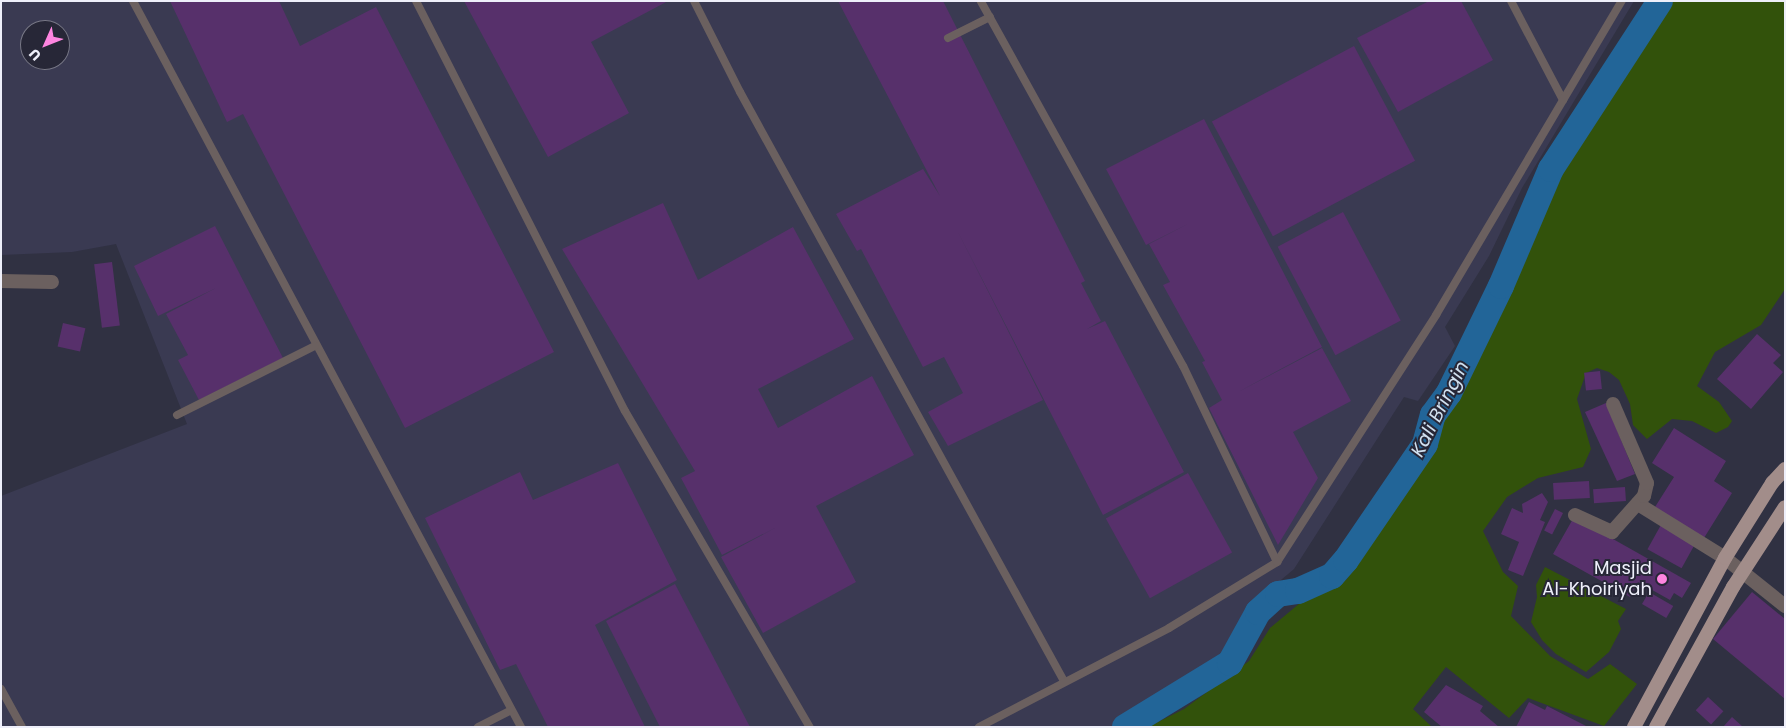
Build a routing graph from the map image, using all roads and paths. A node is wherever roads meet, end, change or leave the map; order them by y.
1 (134, 1) edge
2 (416, 1) edge
3 (694, 1) edge
4 (981, 1) edge
5 (1511, 1) edge
6 (1622, 1) edge
7 (990, 16) junction
8 (948, 38) dead end
9 (1562, 100) junction
10 (1, 281) edge
11 (52, 282) dead end
12 (315, 346) junction
13 (1613, 404) dead end
14 (177, 416) dead end
15 (1785, 468) edge
16 (1638, 504) junction
17 (1785, 507) edge
18 (1575, 515) dead end
19 (1725, 558) junction
20 (1277, 562) junction
21 (1742, 572) junction
22 (1785, 606) edge
23 (1064, 680) junction
24 (1, 689) edge
25 (511, 710) junction
26 (22, 727) edge
27 (478, 727) edge
28 (521, 727) edge
29 (810, 727) edge
30 (979, 727) edge
31 (1634, 727) edge
32 (1656, 727) edge

1 - 12 lane
2 - 29 lane
3 - 23 lane
4 - 7 lane
5 - 9 lane
6 - 9 lane
7 - 8 lane
7 - 20 lane
9 - 20 lane
10 - 11 street
12 - 14 lane
12 - 25 lane
13 - 16 street
15 - 19 main road
16 - 18 street
16 - 19 street
17 - 21 main road
19 - 21 street
19 - 31 main road
20 - 23 lane
21 - 22 street
21 - 32 main road
23 - 30 lane
24 - 26 lane
25 - 27 lane
25 - 28 lane

